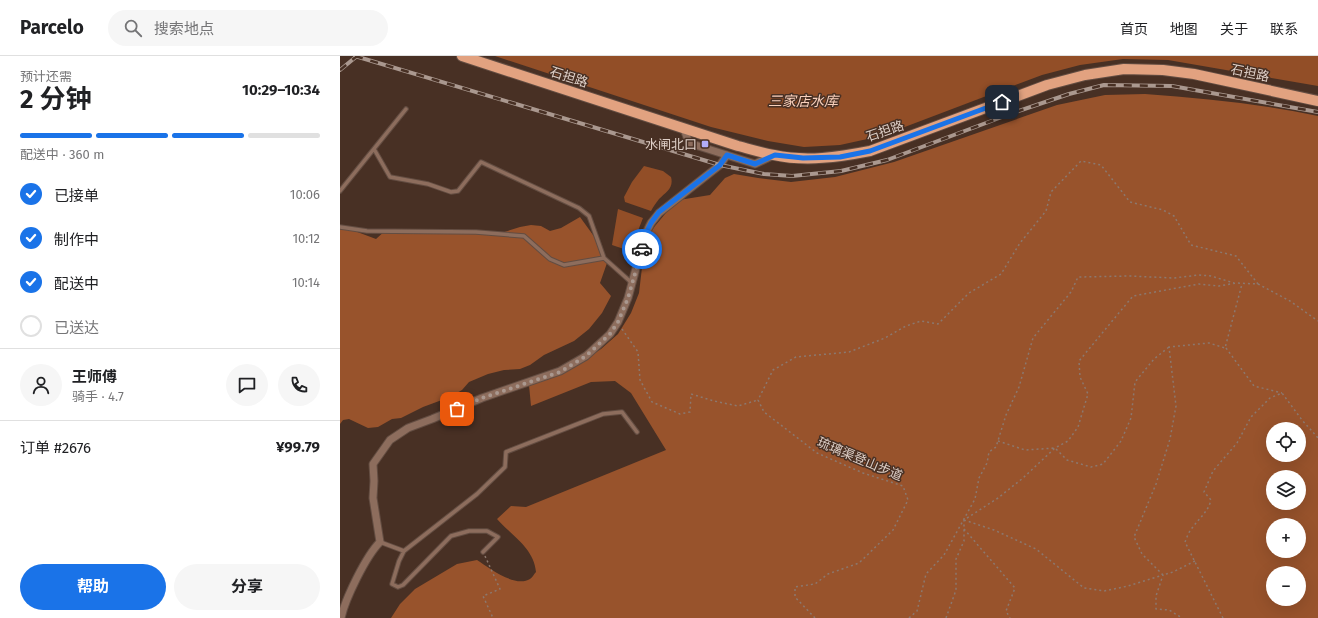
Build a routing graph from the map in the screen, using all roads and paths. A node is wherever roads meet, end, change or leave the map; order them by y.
1 (462, 56) edge
2 (1318, 101) edge
3 (406, 109) dead end
4 (684, 128) junction
5 (374, 149) junction
6 (727, 155) junction
7 (775, 155) junction
8 (340, 191) edge
9 (340, 227) edge
10 (604, 258) junction
11 (1236, 283) junction
12 (1242, 283) junction
13 (632, 284) junction
14 (1258, 284) junction
15 (1318, 321) edge
16 (618, 322) junction
17 (1169, 347) junction
18 (1225, 348) junction
19 (1282, 393) junction
20 (758, 400) junction
21 (637, 432) dead end
22 (1318, 438) edge
23 (998, 441) junction
24 (1055, 448) junction
25 (964, 520) junction
26 (964, 529) junction
27 (380, 542) junction
28 (404, 551) junction
29 (483, 552) joint
30 (1195, 561) junction
31 (1163, 575) junction
32 (341, 618) edge
33 (493, 618) edge
34 (815, 618) edge
35 (909, 618) edge
36 (946, 618) edge
37 (1010, 618) edge
38 (1182, 618) edge
39 (1223, 618) edge

1 - 4 main road, 石担路
2 - 7 main road, 石担路
3 - 5 lane
4 - 6 street
4 - 7 main road, 石担路
5 - 8 lane
5 - 10 lane
6 - 7 street
6 - 13 street
9 - 10 lane
10 - 13 lane
11 - 12 path
11 - 23 path
11 - 24 path
12 - 14 path
12 - 18 path
13 - 16 street
14 - 15 path
14 - 20 path
16 - 20 path
16 - 27 street
17 - 18 path
17 - 24 path
17 - 31 path
18 - 19 path
19 - 22 path
19 - 30 path
20 - 34 path, 琉璃渠登山步道
21 - 28 lane
23 - 24 path
23 - 25 path
24 - 25 path
25 - 26 path
25 - 31 path
25 - 35 path
26 - 36 path
26 - 37 path
27 - 28 lane
27 - 32 street
28 - 29 lane
29 - 33 path
30 - 31 path
30 - 39 path
31 - 38 path

